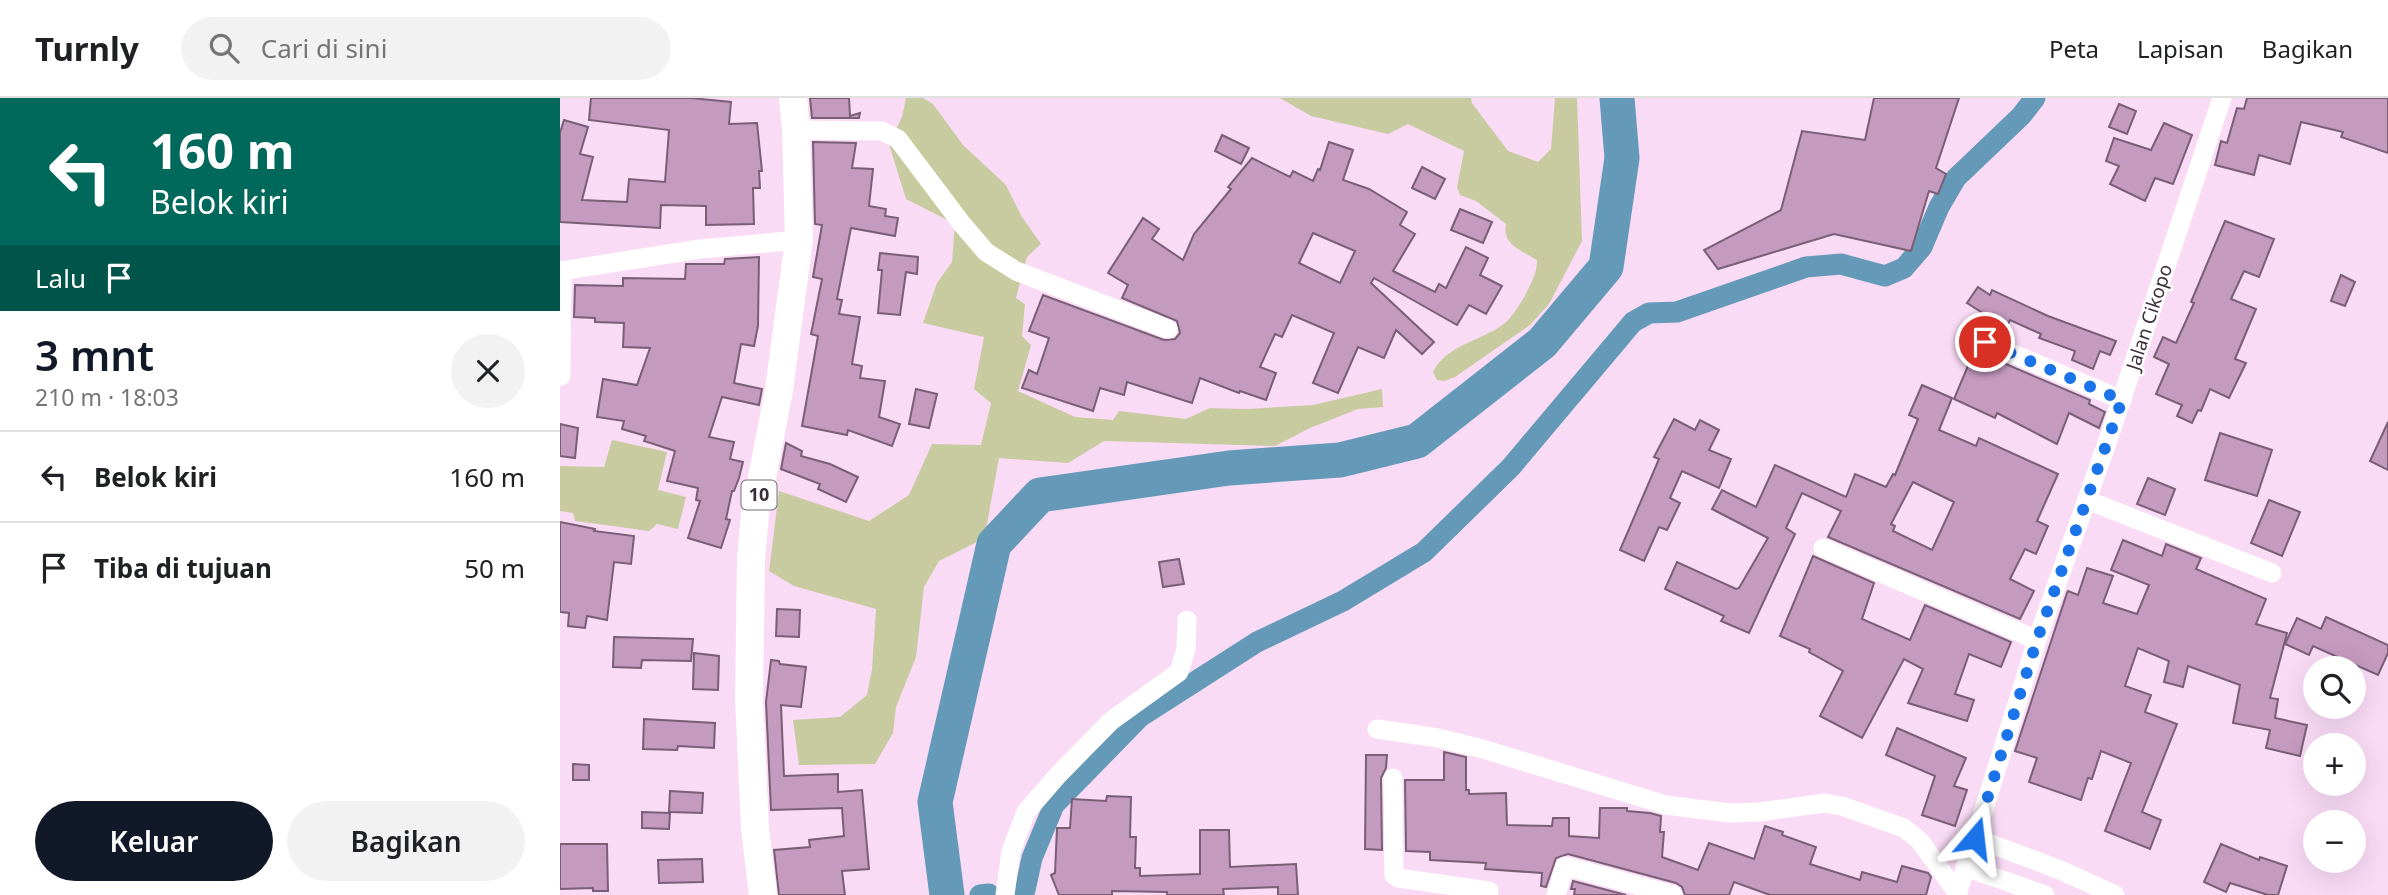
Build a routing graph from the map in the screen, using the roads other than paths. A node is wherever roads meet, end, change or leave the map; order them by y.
1 (793, 98) edge
2 (2222, 98) edge
3 (796, 130) junction
4 (799, 240) junction
5 (561, 271) edge
6 (1168, 329) dead end
7 (1985, 342) dead end
8 (561, 376) edge
9 (2122, 400) junction
10 (2087, 500) junction
11 (1823, 548) dead end
12 (2272, 573) dead end
13 (1188, 620) dead end
14 (2037, 640) junction
15 (1377, 729) dead end
16 (1393, 778) dead end
17 (1975, 838) junction
18 (1965, 867) junction
19 (1492, 894) edge
20 (763, 895) edge
21 (1005, 895) edge
22 (1556, 895) edge
23 (1673, 895) edge
24 (1957, 895) edge
25 (2045, 895) edge
26 (2115, 895) edge

1 - 3 highway, 10
2 - 9 street, Jalan Cikopo
3 - 4 highway, 10
3 - 6 street
4 - 5 street
4 - 20 highway, 10
5 - 8 street
7 - 9 street
9 - 10 street, Jalan Cikopo
10 - 12 street
10 - 14 street, Jalan Cikopo
11 - 14 street
13 - 21 street
14 - 17 street, Jalan Cikopo
15 - 24 street
16 - 19 street
17 - 18 street, Jalan Cikopo
17 - 26 street
18 - 24 street, Jalan Cikopo
18 - 25 street
22 - 23 street

